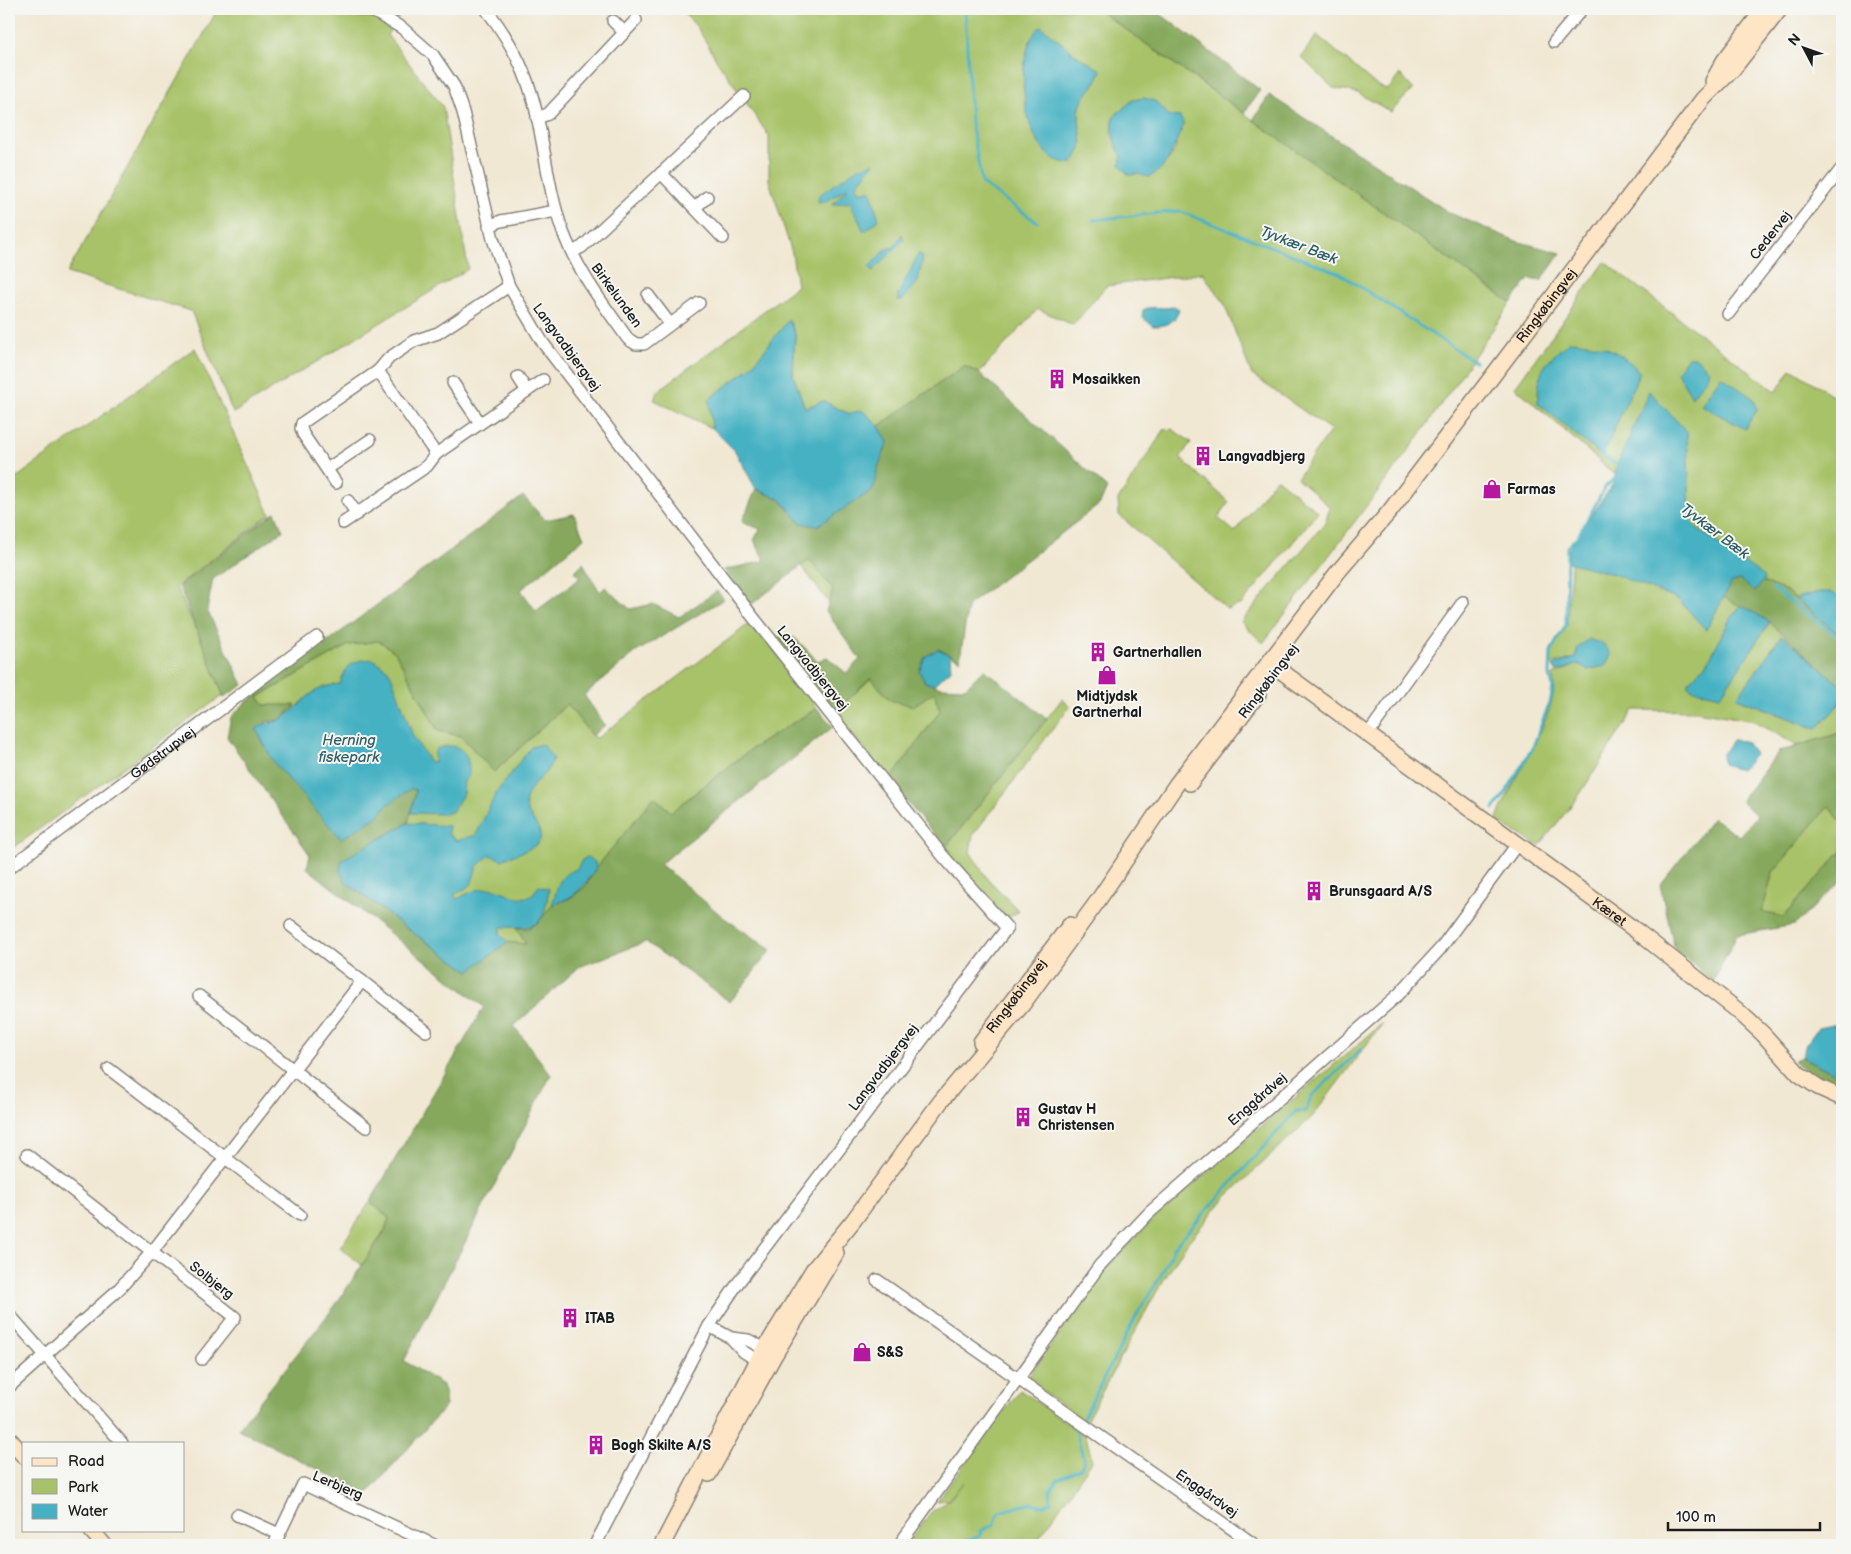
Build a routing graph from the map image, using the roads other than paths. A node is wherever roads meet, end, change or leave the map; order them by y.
1 (360, 9) edge
2 (486, 9) edge
3 (1582, 9) edge
4 (1764, 9) edge
5 (1780, 9) edge
6 (636, 20) dead end
7 (613, 22) dead end
8 (624, 32) junction
9 (1554, 42) dead end
10 (744, 96) dead end
11 (1703, 99) junction
12 (537, 118) junction
13 (661, 173) junction
14 (1840, 174) edge
15 (707, 197) dead end
16 (695, 208) junction
17 (556, 210) junction
18 (489, 226) junction
19 (723, 238) dead end
20 (572, 252) junction
21 (509, 286) junction
22 (648, 295) dead end
23 (699, 303) dead end
24 (1728, 314) dead end
25 (670, 324) junction
26 (378, 371) junction
27 (518, 377) dead end
28 (543, 380) dead end
29 (453, 383) dead end
30 (527, 391) junction
31 (480, 423) junction
32 (370, 440) dead end
33 (436, 454) junction
34 (327, 469) junction
35 (336, 483) dead end
36 (348, 501) dead end
37 (1390, 511) junction
38 (357, 514) junction
39 (343, 523) dead end
40 (1463, 602) dead end
41 (317, 637) dead end
42 (1278, 668) junction
43 (1368, 734) junction
44 (1518, 843) junction
45 (1136, 845) junction
46 (9, 868) edge
47 (291, 926) dead end
48 (362, 981) junction
49 (199, 996) dead end
50 (426, 1031) dead end
51 (109, 1069) dead end
52 (293, 1070) junction
53 (1842, 1098) edge
54 (366, 1127) dead end
55 (28, 1155) dead end
56 (225, 1158) junction
57 (300, 1215) dead end
58 (853, 1221) junction
59 (152, 1252) junction
60 (877, 1280) dead end
61 (9, 1314) edge
62 (708, 1326) junction
63 (731, 1338) junction
64 (764, 1355) junction
65 (45, 1356) junction
66 (202, 1359) dead end
67 (1018, 1379) junction
68 (9, 1387) edge
69 (9, 1439) edge
70 (121, 1442) edge
71 (22, 1454) edge
72 (237, 1515) dead end
73 (93, 1532) edge
74 (280, 1534) junction
75 (410, 1534) junction
76 (104, 1545) edge
77 (274, 1545) edge
78 (405, 1545) edge
79 (434, 1545) edge
80 (595, 1545) edge
81 (662, 1545) edge
82 (668, 1545) edge
83 (899, 1545) edge
84 (1255, 1545) edge

1 - 18 street, Langvadbjergvej
2 - 12 street, Birkelunden
3 - 9 street
4 - 11 street, Ringkøbingvej
5 - 11 street, Ringkøbingvej
6 - 8 street
7 - 8 street
8 - 12 street
10 - 13 street
11 - 37 street, Ringkøbingvej
12 - 17 street, Birkelunden
13 - 16 street
13 - 20 street
14 - 24 street, Cedervej
15 - 16 street
16 - 19 street
17 - 18 street
17 - 20 street, Birkelunden
18 - 21 street, Langvadbjergvej
20 - 25 street, Birkelunden
21 - 26 street
21 - 62 street, Langvadbjergvej
22 - 25 street, Birkelunden
23 - 25 street, Birkelunden
26 - 33 street
26 - 34 street
27 - 30 street
28 - 30 street
29 - 31 street
30 - 31 street
31 - 33 street
32 - 34 street
33 - 38 street
34 - 35 street
36 - 38 street
37 - 42 street, Ringkøbingvej
37 - 45 street, Ringkøbingvej
38 - 39 street
40 - 43 street
41 - 46 street, Gødstrupvej
42 - 43 street, Kæret
42 - 45 street, Ringkøbingvej
43 - 44 street, Kæret
44 - 53 street, Kæret
44 - 67 street, Enggårdvej
45 - 58 street, Ringkøbingvej
47 - 48 street
48 - 50 street
48 - 52 street
49 - 52 street
51 - 56 street
52 - 54 street
52 - 56 street
55 - 59 street, Solbjerg
56 - 57 street
56 - 59 street
58 - 64 street, Ringkøbingvej
58 - 64 street, Ringkøbingvej
59 - 65 street
59 - 66 street, Solbjerg
60 - 67 street, Enggårdvej
61 - 65 street
62 - 63 street
62 - 80 street, Langvadbjergvej
63 - 64 street
63 - 64 street
64 - 81 street
64 - 82 street
65 - 68 street
65 - 70 street
67 - 83 street, Enggårdvej
67 - 84 street, Enggårdvej
69 - 71 street
72 - 74 street
73 - 76 street
74 - 75 street, Lerbjerg
74 - 77 street, Lerbjerg
75 - 78 street
75 - 79 street, Lerbjerg

